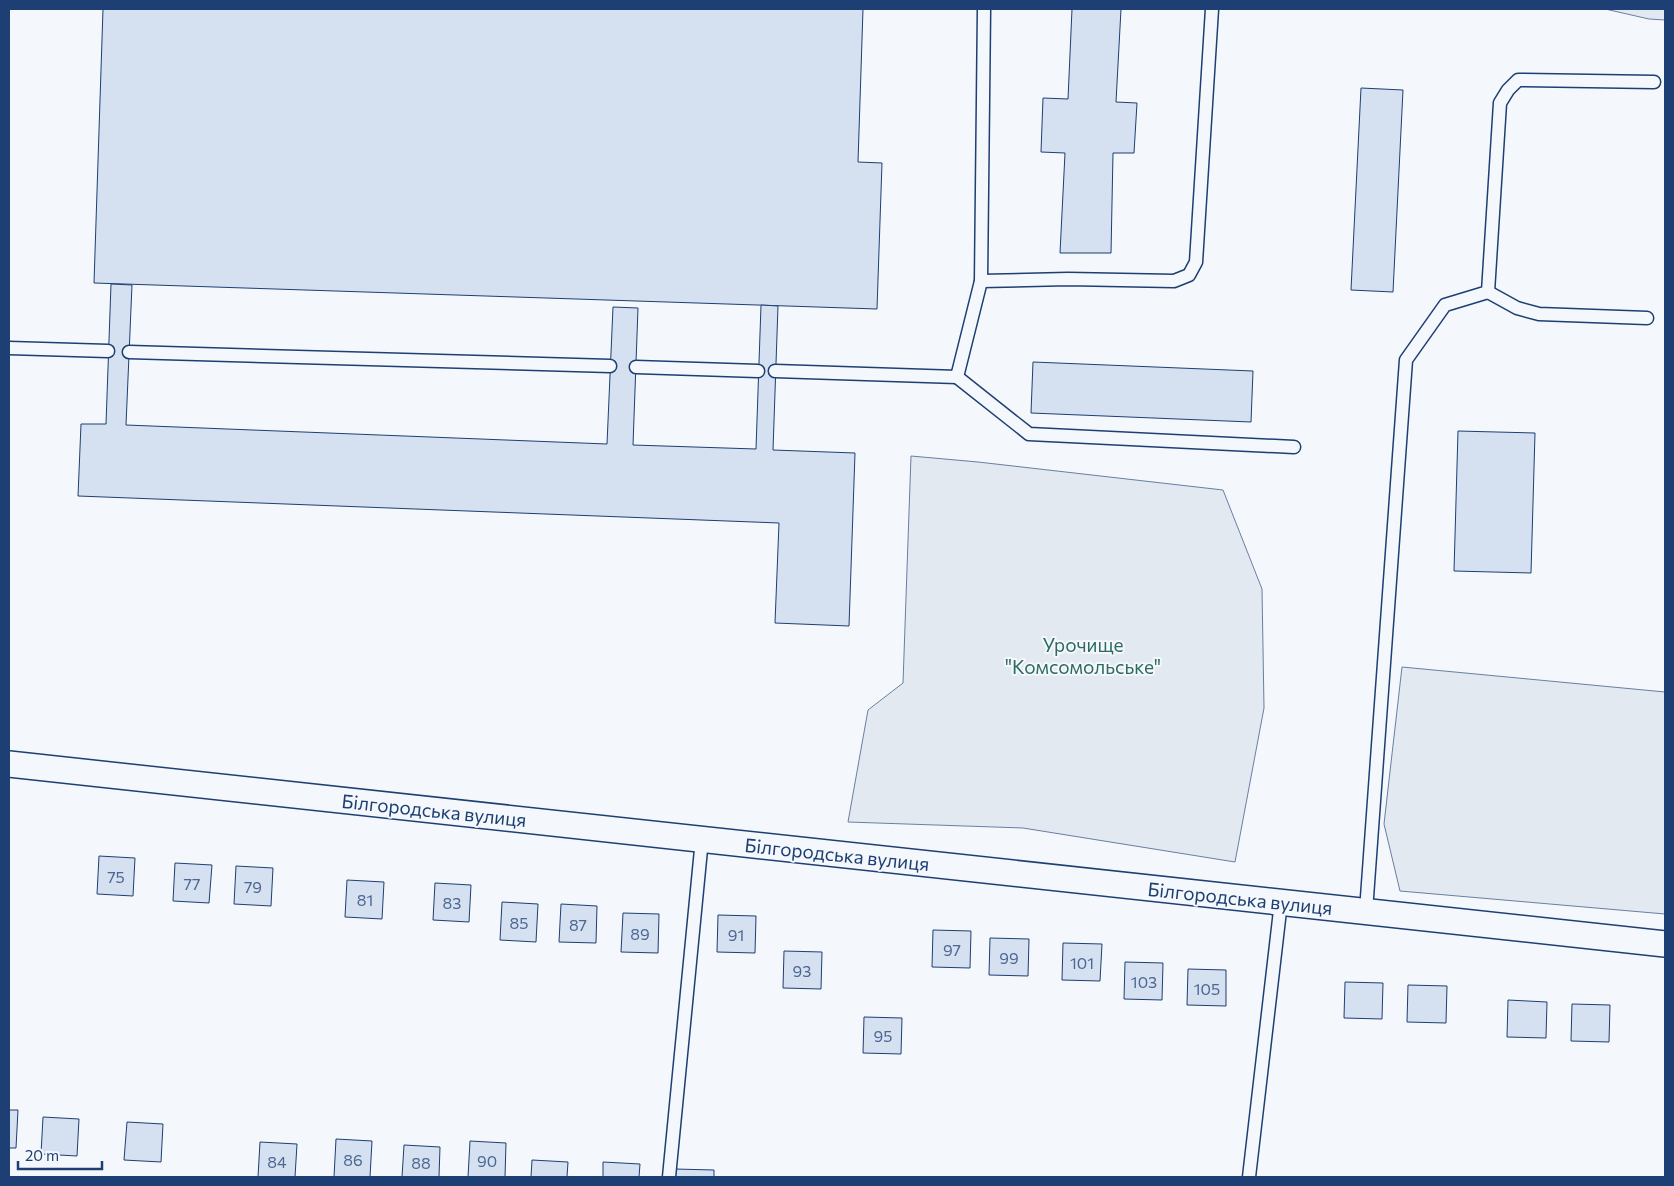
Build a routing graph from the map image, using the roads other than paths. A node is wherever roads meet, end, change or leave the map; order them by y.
1 (984, 9) edge
2 (1212, 9) edge
3 (1654, 82) dead end
4 (981, 281) junction
5 (1488, 292) junction
6 (1646, 318) dead end
7 (9, 348) edge
8 (108, 351) dead end
9 (129, 352) dead end
10 (610, 366) dead end
11 (636, 367) dead end
12 (758, 371) dead end
13 (775, 371) dead end
14 (957, 377) junction
15 (1294, 447) dead end
16 (9, 764) edge
17 (702, 839) junction
18 (1281, 902) junction
19 (1366, 912) junction
20 (1665, 944) edge
21 (669, 1177) edge
22 (1249, 1177) edge

1 - 4 lane
2 - 4 lane
3 - 5 lane
4 - 14 lane
5 - 6 lane
5 - 19 lane
7 - 8 lane
9 - 10 lane
11 - 12 lane
13 - 14 lane
14 - 15 lane
16 - 17 street, Білгородська вулиця
17 - 18 street, Білгородська вулиця
17 - 21 lane
18 - 19 street, Білгородська вулиця
18 - 22 lane
19 - 20 street, Білгородська вулиця

